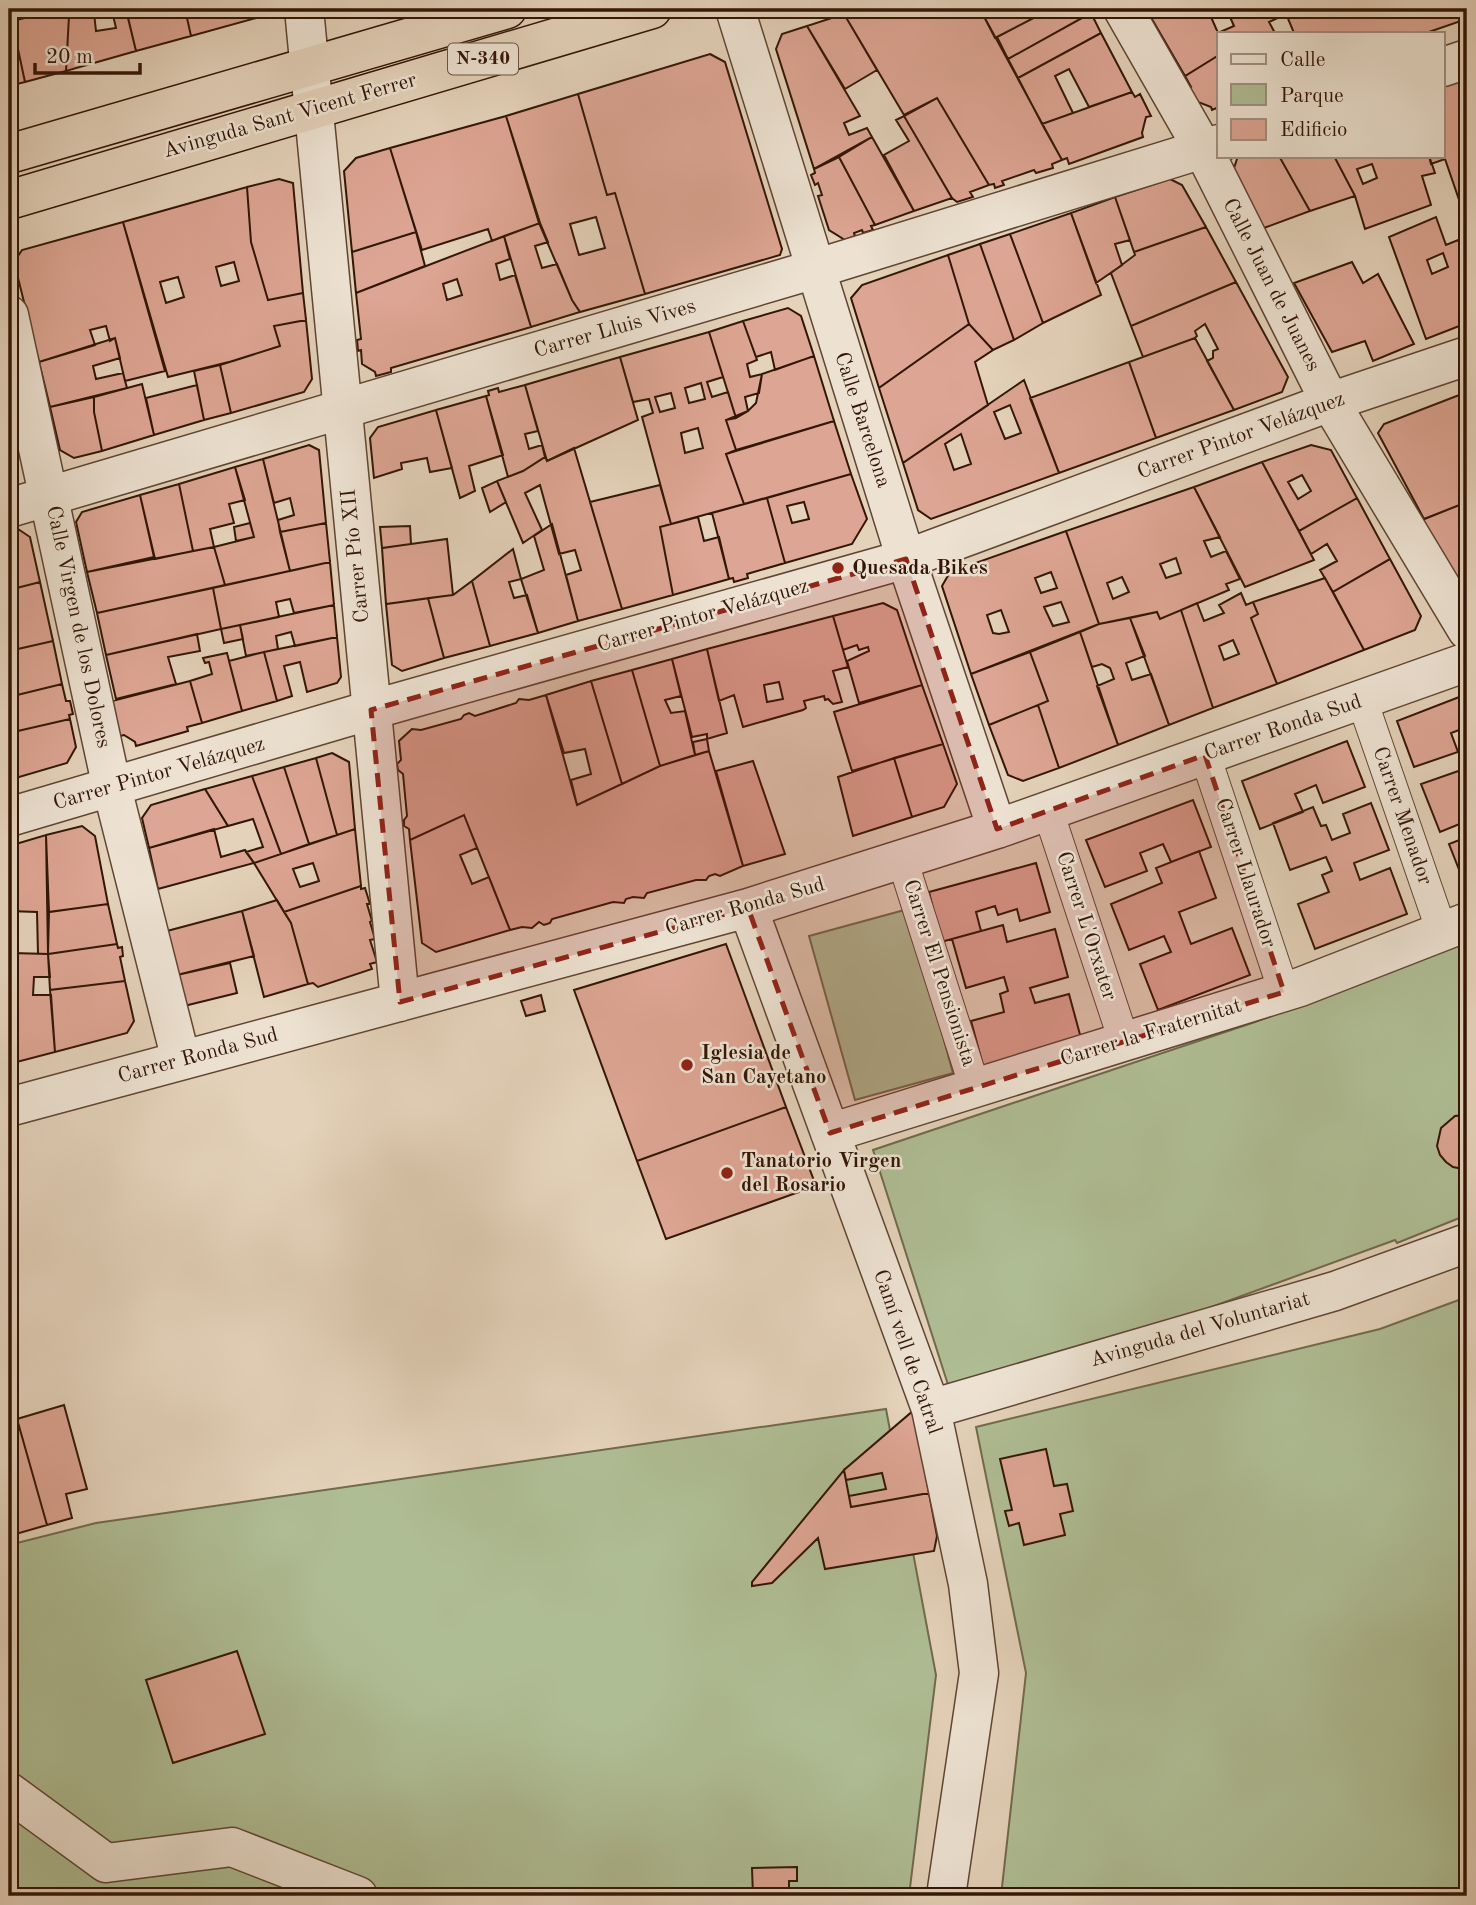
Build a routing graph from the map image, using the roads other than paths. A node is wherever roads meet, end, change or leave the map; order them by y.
1 (304, 9) edge
2 (507, 9) edge
3 (652, 9) edge
4 (735, 9) edge
5 (1124, 9) edge
6 (1467, 58) edge
7 (310, 67) junction
8 (1444, 67) edge
9 (314, 110) junction
10 (1211, 147) edge
11 (9, 154) edge
12 (9, 200) edge
13 (814, 269) junction
14 (9, 315) edge
15 (1467, 356) edge
16 (1330, 402) junction
17 (342, 409) junction
18 (50, 496) junction
19 (9, 508) edge
20 (906, 559) junction
21 (1467, 630) edge
22 (1467, 662) edge
23 (1362, 700) junction
24 (371, 710) junction
25 (1205, 755) junction
26 (112, 788) junction
27 (1048, 811) junction
28 (9, 817) edge
29 (997, 829) junction
30 (902, 859) junction
31 (748, 908) junction
32 (1455, 927) edge
33 (1284, 992) junction
34 (400, 1002) junction
35 (1124, 1041) junction
36 (181, 1060) junction
37 (975, 1088) junction
38 (9, 1107) edge
39 (830, 1133) junction
40 (1467, 1243) edge
41 (931, 1409) junction
42 (9, 1792) edge
43 (358, 1896) edge
44 (946, 1896) edge

1 - 7 street, Carrer Pío XII
2 - 7 highway, Avinguda Sant Vicent Ferrer / N-340
3 - 9 highway, Avinguda Sant Vicent Ferrer / N-340
4 - 13 street, Calle Barcelona
5 - 10 street, Calle Juan de Juanes
6 - 8 street
7 - 9 street, Carrer Pío XII
7 - 11 highway, Avinguda Sant Vicent Ferrer / N-340
9 - 12 highway, Avinguda Sant Vicent Ferrer / N-340
9 - 17 street, Carrer Pío XII
10 - 13 street, Carrer Lluis Vives
10 - 16 street, Calle Juan de Juanes
13 - 17 street, Carrer Lluis Vives
13 - 20 street, Calle Barcelona
14 - 18 street, Calle Virgen de los Dolores
15 - 16 street, Carrer Pintor Velázquez
16 - 20 street, Carrer Pintor Velázquez
16 - 21 street, Calle Juan de Juanes
17 - 18 street, Carrer Lluis Vives
17 - 24 street, Carrer Pío XII
18 - 19 street, Carrer Lluis Vives
18 - 26 street, Calle Virgen de los Dolores
20 - 24 street, Carrer Pintor Velázquez
20 - 29 street, Calle Barcelona
22 - 23 street, Carrer Ronda Sud
23 - 25 street, Carrer Ronda Sud
23 - 32 street, Carrer Menador
24 - 26 street, Carrer Pintor Velázquez
24 - 34 street, Carrer Pío XII
25 - 27 street, Carrer Ronda Sud
25 - 33 street, Carrer Llaurador
26 - 28 street, Carrer Pintor Velázquez
26 - 36 street, Calle Virgen de los Dolores
27 - 29 street, Carrer Ronda Sud
27 - 35 street, Carrer L'Orxater
29 - 30 street, Carrer Ronda Sud
30 - 31 street, Carrer Ronda Sud
30 - 37 street, Carrer El Pensionista
31 - 34 street, Carrer Ronda Sud
31 - 39 street, Camí vell de Catral
32 - 33 street, Carrer la Fraternitat
33 - 35 street, Carrer la Fraternitat
34 - 36 street, Carrer Ronda Sud
35 - 37 street, Carrer la Fraternitat
36 - 38 street, Carrer Ronda Sud
37 - 39 street, Carrer la Fraternitat
39 - 41 street, Camí vell de Catral
40 - 41 street, Avinguda del Voluntariat
41 - 44 street, Camí vell de Catral
42 - 43 street

